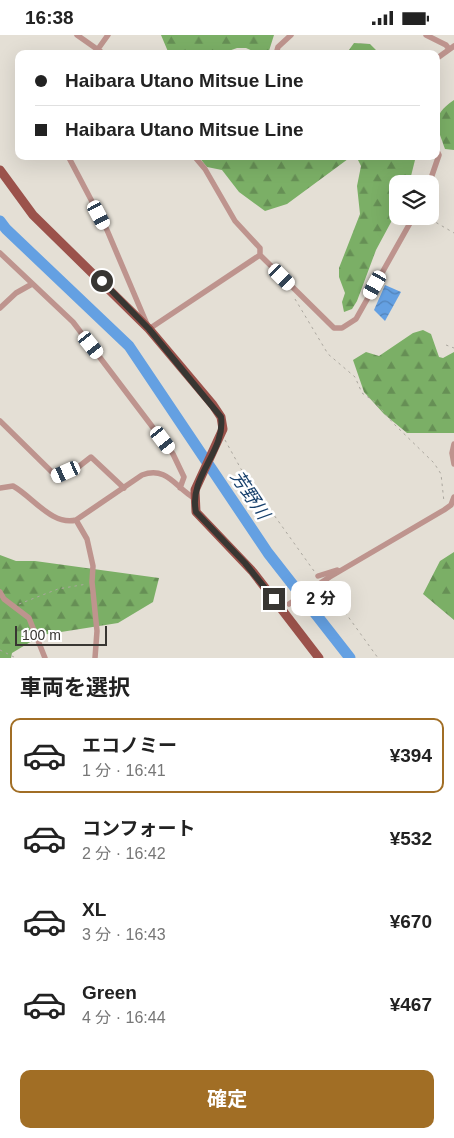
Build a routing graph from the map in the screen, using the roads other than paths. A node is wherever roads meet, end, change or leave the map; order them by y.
1 (77, 35) edge
2 (108, 35) edge
3 (291, 35) edge
4 (426, 35) edge
5 (451, 47) edge
6 (96, 48) junction
7 (99, 50) edge
8 (277, 50) edge
9 (440, 56) edge
10 (70, 160) edge
11 (197, 160) edge
12 (437, 160) edge
13 (0, 170) edge
14 (432, 175) edge
15 (409, 225) edge
16 (0, 253) edge
17 (260, 255) junction
18 (32, 284) junction
19 (0, 308) edge
20 (149, 329) junction
21 (0, 421) edge
22 (454, 444) edge
23 (454, 464) edge
24 (0, 488) edge
25 (124, 488) junction
26 (180, 488) junction
27 (194, 494) junction
28 (454, 497) edge
29 (76, 520) junction
30 (340, 569) junction
31 (318, 576) road end
32 (0, 592) edge
33 (286, 607) junction
34 (45, 658) edge
35 (95, 658) edge
36 (319, 658) edge

1 - 6 street
2 - 6 street
3 - 8 street
4 - 5 street
5 - 9 street
6 - 7 street
10 - 20 street
11 - 17 street
12 - 14 street
13 - 20 main road
15 - 17 street
16 - 18 street
17 - 20 street
18 - 19 street
18 - 26 street
20 - 27 main road
21 - 25 street
22 - 23 street
24 - 29 street
25 - 26 street
25 - 29 street
26 - 27 street
27 - 33 main road
28 - 30 street
29 - 35 street
30 - 31 street
30 - 33 street, bridge
32 - 34 street
33 - 36 main road

